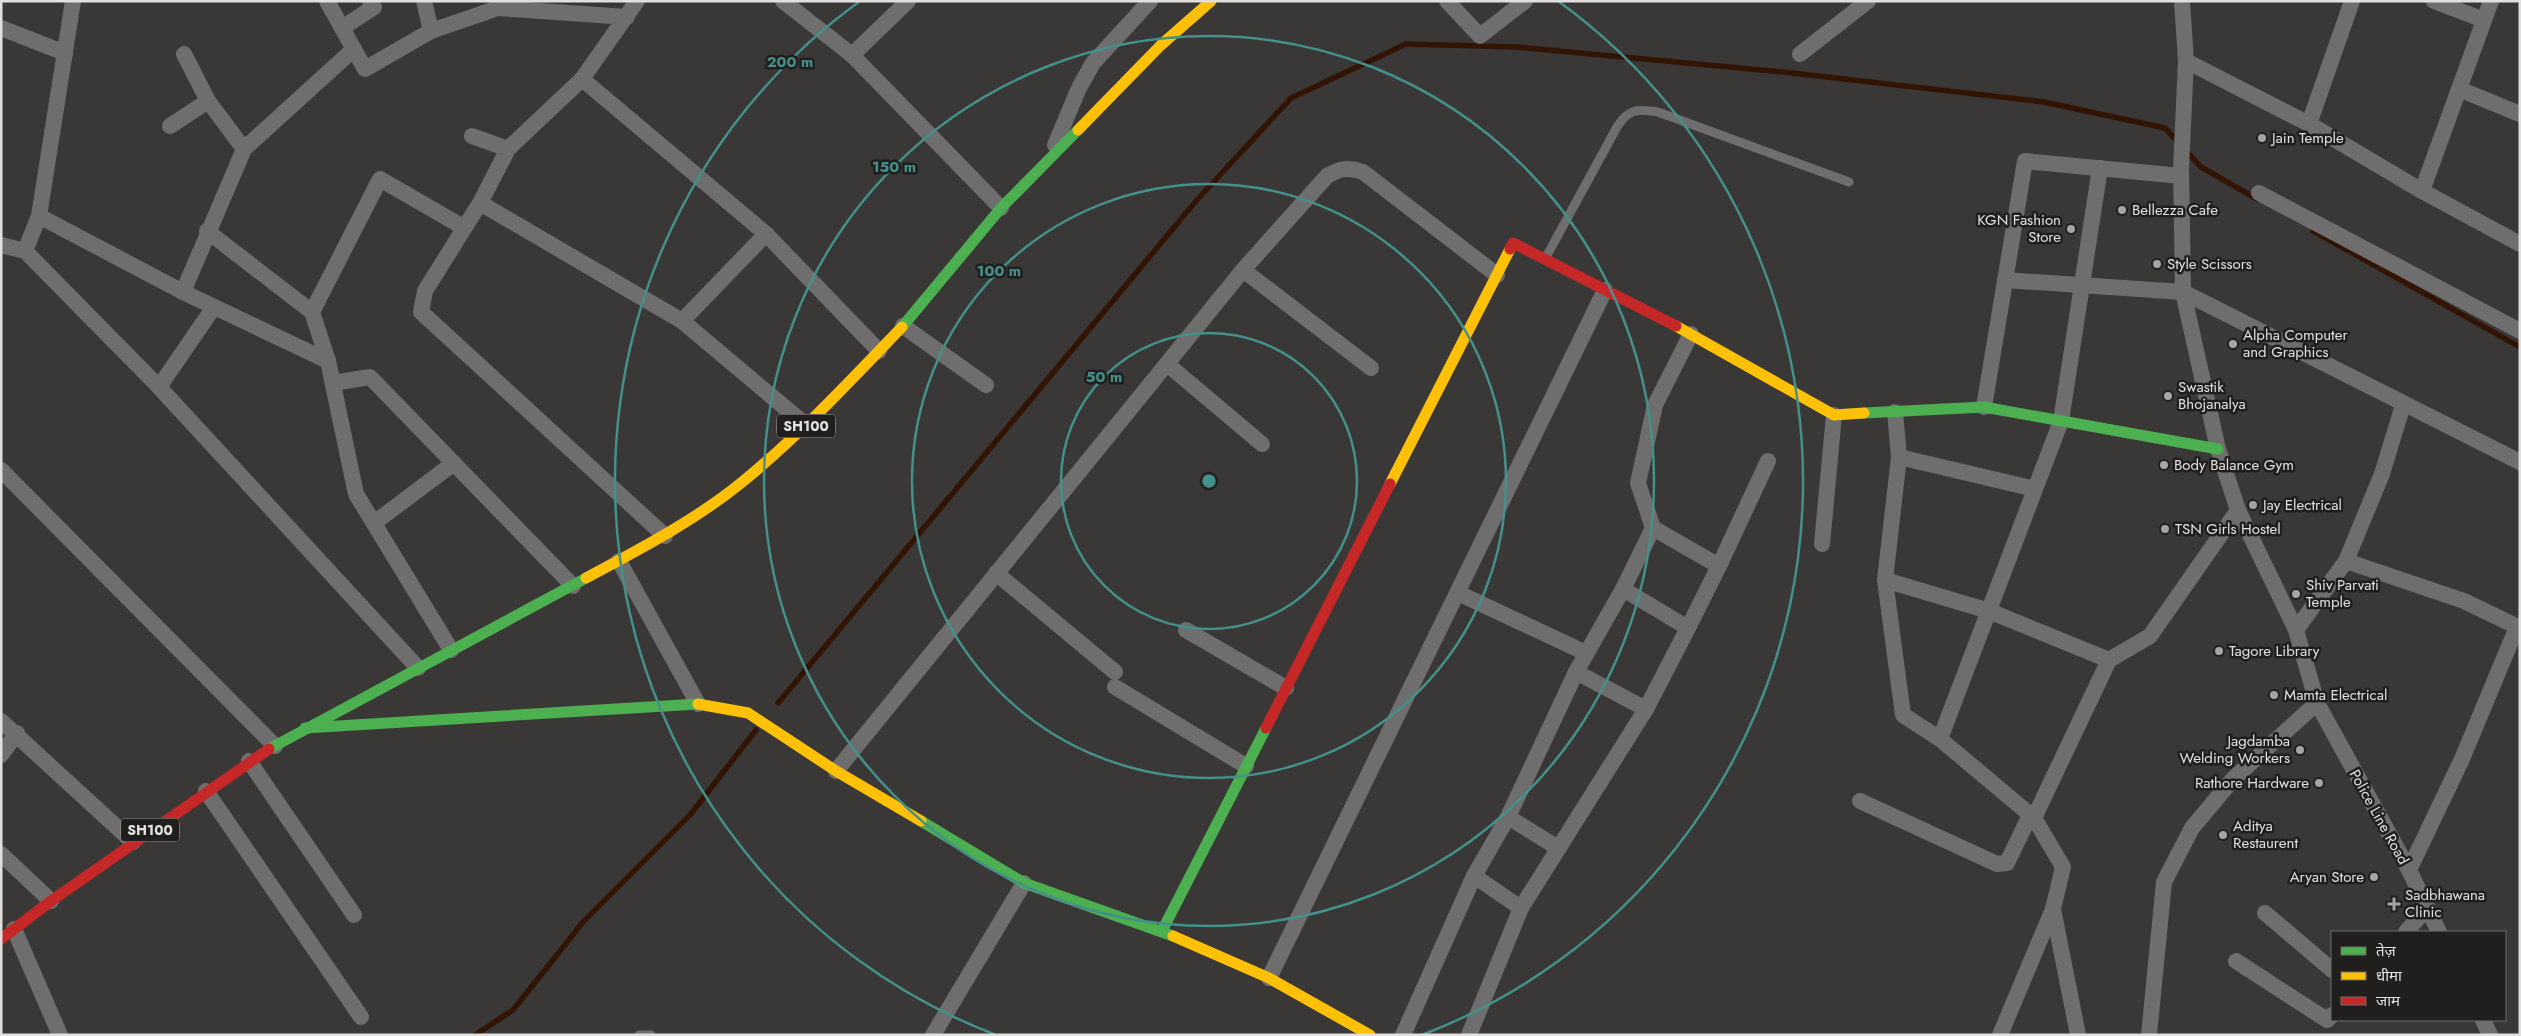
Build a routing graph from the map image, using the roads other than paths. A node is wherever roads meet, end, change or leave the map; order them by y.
1 (73, 1) edge
2 (327, 1) edge
3 (370, 1) edge
4 (424, 1) edge
5 (637, 1) edge
6 (783, 1) edge
7 (908, 1) edge
8 (1150, 1) edge
9 (1210, 1) edge
10 (1447, 1) edge
11 (1525, 1) edge
12 (1868, 1) edge
13 (2182, 1) edge
14 (2352, 1) edge
15 (2434, 1) edge
16 (2491, 1) edge
17 (498, 5) edge
18 (627, 16) junction
19 (2484, 20) junction
20 (1, 28) edge
21 (342, 28) junction
22 (431, 31) junction
23 (354, 49) junction
24 (65, 53) junction
25 (184, 54) dead end
26 (1800, 54) dead end
27 (852, 55) junction
28 (2186, 60) junction
29 (582, 78) junction
30 (2458, 89) junction
31 (208, 101) junction
32 (2520, 114) edge
33 (2309, 124) junction
34 (170, 126) dead end
35 (472, 136) dead end
36 (244, 149) junction
37 (508, 149) junction
38 (1050, 159) junction
39 (2100, 168) junction
40 (2181, 172) junction
41 (1849, 182) dead end
42 (2422, 191) junction
43 (2259, 193) dead end
44 (480, 203) junction
45 (1001, 208) junction
46 (39, 216) junction
47 (463, 227) junction
48 (207, 231) junction
49 (766, 234) junction
50 (2520, 244) edge
51 (1, 245) edge
52 (24, 251) junction
53 (1545, 259) junction
54 (1243, 270) junction
55 (1497, 275) junction
56 (2005, 280) junction
57 (2083, 285) junction
58 (1606, 290) junction
59 (183, 292) junction
60 (2183, 292) junction
61 (214, 307) junction
62 (312, 312) junction
63 (682, 321) junction
64 (903, 326) junction
65 (2520, 331) edge
66 (1691, 334) junction
67 (879, 351) junction
68 (328, 361) junction
69 (1167, 364) junction
70 (1371, 368) dead end
71 (333, 383) junction
72 (986, 385) dead end
73 (159, 387) junction
74 (2403, 405) junction
75 (1984, 407) junction
76 (1895, 412) junction
77 (1834, 415) junction
78 (2062, 421) junction
79 (807, 426) junction
80 (1262, 444) dead end
81 (2218, 449) junction
82 (1899, 457) junction
83 (1768, 461) dead end
84 (2520, 462) edge
85 (454, 463) junction
86 (1, 470) edge
87 (2035, 489) junction
88 (2238, 510) junction
89 (374, 523) junction
90 (1654, 528) junction
91 (665, 536) junction
92 (1822, 544) dead end
93 (619, 561) junction
94 (2346, 561) junction
95 (1719, 566) junction
96 (996, 574) junction
97 (1886, 580) junction
98 (573, 586) junction
99 (1624, 590) junction
100 (1458, 593) junction
101 (1989, 611) junction
102 (1688, 628) junction
103 (2519, 628) edge
104 (1186, 630) dead end
105 (2296, 630) junction
106 (451, 650) junction
107 (1586, 653) junction
108 (2109, 660) junction
109 (418, 668) junction
110 (1576, 672) junction
111 (1286, 688) junction
112 (2317, 702) junction
113 (698, 704) junction
114 (1646, 709) junction
115 (1, 721) edge
116 (305, 728) junction
117 (17, 733) junction
118 (1940, 739) junction
119 (274, 746) junction
120 (1, 755) edge
121 (249, 761) junction
122 (1246, 766) junction
123 (836, 770) junction
124 (206, 791) junction
125 (1860, 801) dead end
126 (1508, 817) junction
127 (2032, 817) junction
128 (134, 842) junction
129 (1558, 848) junction
130 (1, 854) edge
131 (2409, 870) junction
132 (1474, 876) junction
133 (1024, 883) junction
134 (51, 901) junction
135 (1521, 908) junction
136 (2427, 908) junction
137 (2053, 909) junction
138 (2265, 913) dead end
139 (354, 915) dead end
140 (1162, 931) junction
141 (2407, 931) edge
142 (2438, 931) edge
143 (7, 934) edge
144 (2236, 961) dead end
145 (2331, 969) edge
146 (1269, 978) junction
147 (2331, 1016) edge
148 (361, 1017) dead end
149 (2483, 1021) edge
150 (60, 1035) edge
151 (639, 1035) edge
152 (651, 1035) edge
153 (933, 1035) edge
154 (1370, 1035) edge
155 (1402, 1035) edge
156 (1469, 1035) edge
157 (2000, 1035) edge
158 (2078, 1035) edge
159 (2149, 1035) edge
160 (2490, 1035) edge

1 - 24 street
2 - 21 street
3 - 21 street
4 - 22 street
5 - 18 street
6 - 27 street
7 - 27 street
8 - 38 street
9 - 38 street, SH100
10 - 11 street
12 - 26 street
13 - 28 street, Police Line Road
14 - 33 street
15 - 19 street
16 - 19 street
17 - 18 street
17 - 22 street
18 - 29 street
19 - 30 street
20 - 24 street
21 - 23 street
22 - 23 street
23 - 36 street
24 - 46 street
25 - 31 street
27 - 45 street
28 - 33 street
28 - 40 street, Police Line Road
29 - 37 street
29 - 49 street
30 - 32 street
30 - 42 street
31 - 34 street
31 - 36 street
33 - 42 street
35 - 37 street
36 - 48 street
37 - 44 street
38 - 45 street, SH100
39 - 40 street
39 - 56 street
39 - 57 street
40 - 60 street, Police Line Road
41 - 53 lane
42 - 50 street
43 - 65 street
44 - 47 street
44 - 63 street
45 - 64 street, SH100
46 - 52 street
46 - 59 street
47 - 62 street
47 - 91 street
48 - 59 street
48 - 62 street
49 - 63 street
49 - 67 street
51 - 52 street
52 - 73 street
53 - 55 street
53 - 58 street
54 - 55 street
54 - 69 street
54 - 70 street
55 - 111 street
56 - 57 street
56 - 75 street
57 - 60 street
57 - 78 street
58 - 66 street
58 - 100 street
59 - 61 street
60 - 74 street
60 - 81 street, Police Line Road
61 - 68 street
61 - 73 street
62 - 68 street
63 - 79 street
64 - 67 street, SH100
64 - 72 street
66 - 77 street
66 - 90 street
67 - 79 street, SH100
68 - 71 street
69 - 80 street
69 - 96 street
71 - 85 street
71 - 89 street
73 - 109 street
74 - 84 street
74 - 94 street
75 - 76 street
75 - 78 street
76 - 77 street
76 - 82 street
77 - 92 street
78 - 81 street
78 - 87 street
79 - 91 street, SH100
81 - 88 street, Police Line Road
82 - 87 street
82 - 97 street
83 - 95 street
85 - 89 street
85 - 98 street
86 - 119 street
87 - 101 street
88 - 105 street, Police Line Road
88 - 108 street
89 - 106 street
90 - 95 street
90 - 99 street
91 - 93 street, SH100
93 - 98 street, SH100
93 - 113 street
94 - 103 street
94 - 105 street
95 - 102 street
96 - 122 street
96 - 123 street
97 - 101 street
97 - 118 street
98 - 106 street, SH100
99 - 102 street
99 - 107 street
100 - 107 street
100 - 146 street
101 - 108 street
101 - 118 street
102 - 114 street
103 - 131 street
104 - 111 street
105 - 112 street, Police Line Road
106 - 109 street, SH100
107 - 110 street
108 - 127 street
109 - 116 street, SH100
110 - 114 street
110 - 126 street
111 - 122 street
112 - 131 street, Police Line Road
112 - 159 street
113 - 116 street
113 - 123 street
114 - 129 street
115 - 117 street
116 - 119 street, SH100
117 - 120 street
117 - 128 street
118 - 127 street
119 - 121 street, SH100
121 - 124 street, SH100
121 - 139 street
122 - 140 street
123 - 133 street
124 - 128 street, SH100
124 - 148 street
125 - 127 street
126 - 129 street
126 - 132 street
127 - 137 street
128 - 134 street, SH100
129 - 135 street
130 - 134 street
131 - 136 street, Police Line Road
132 - 135 street
132 - 155 street
133 - 140 street
133 - 153 street
134 - 143 street, SH100
135 - 156 street
136 - 141 street
136 - 142 street, Police Line Road
137 - 157 street
137 - 158 street
138 - 145 street
140 - 146 street
143 - 150 street
144 - 147 street
146 - 154 street
149 - 160 street
151 - 152 lane

